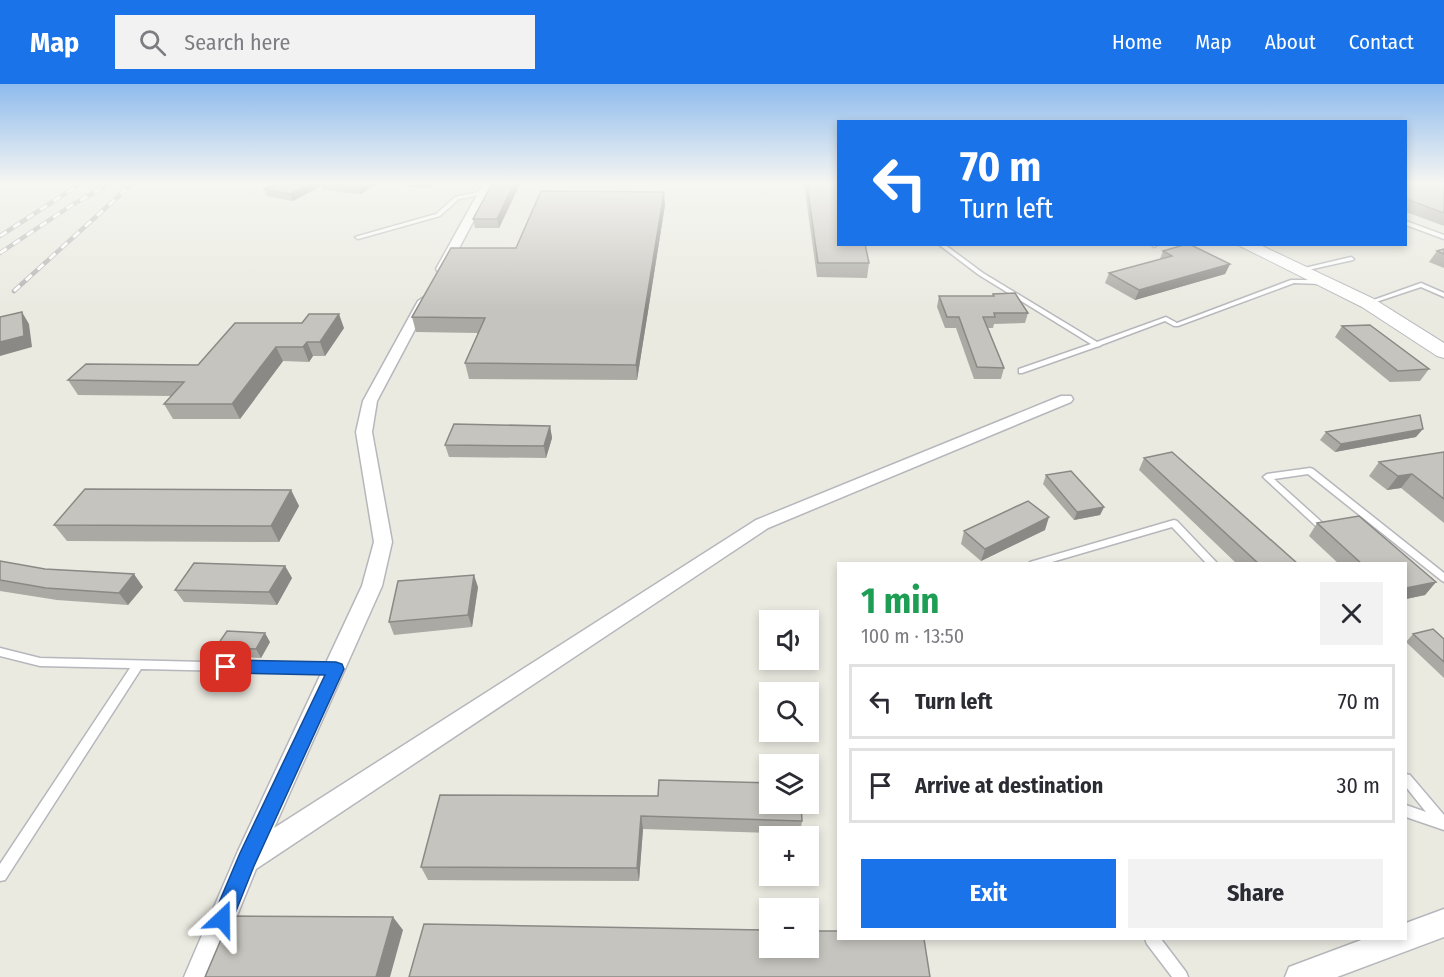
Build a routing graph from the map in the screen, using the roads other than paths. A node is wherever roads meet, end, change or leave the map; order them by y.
1 (399, 226) edge
2 (465, 226) edge
3 (1413, 226) edge
4 (358, 237) dead end
5 (1444, 237) edge
6 (942, 246) edge
7 (1248, 246) edge
8 (1351, 259) dead end
9 (1299, 270) junction
10 (1327, 282) junction
11 (1444, 295) edge
12 (1368, 303) junction
13 (1098, 345) junction
14 (1444, 352) edge
15 (1022, 371) dead end
16 (1066, 399) dead end
17 (1322, 527) edge
18 (1040, 562) edge
19 (1211, 562) edge
20 (1444, 578) edge
21 (0, 652) edge
22 (138, 665) junction
23 (336, 669) junction
24 (1407, 780) edge
25 (1407, 811) edge
26 (1444, 824) edge
27 (247, 860) junction
28 (0, 875) edge
29 (1444, 923) edge
30 (1407, 937) edge
31 (1153, 940) edge
32 (1398, 940) edge
33 (198, 977) edge
34 (1181, 977) edge
35 (1299, 977) edge

1 - 4 lane
2 - 23 street
3 - 5 lane
6 - 13 lane
7 - 9 main road
8 - 9 lane
9 - 10 main road
10 - 12 main road
10 - 13 lane
11 - 12 lane
12 - 14 main road
13 - 15 lane
16 - 27 street
17 - 20 lane
18 - 19 lane
21 - 22 lane
22 - 23 lane
22 - 28 lane
23 - 27 street
24 - 26 lane
25 - 26 lane
27 - 33 street
29 - 30 street
31 - 34 lane
32 - 35 street

